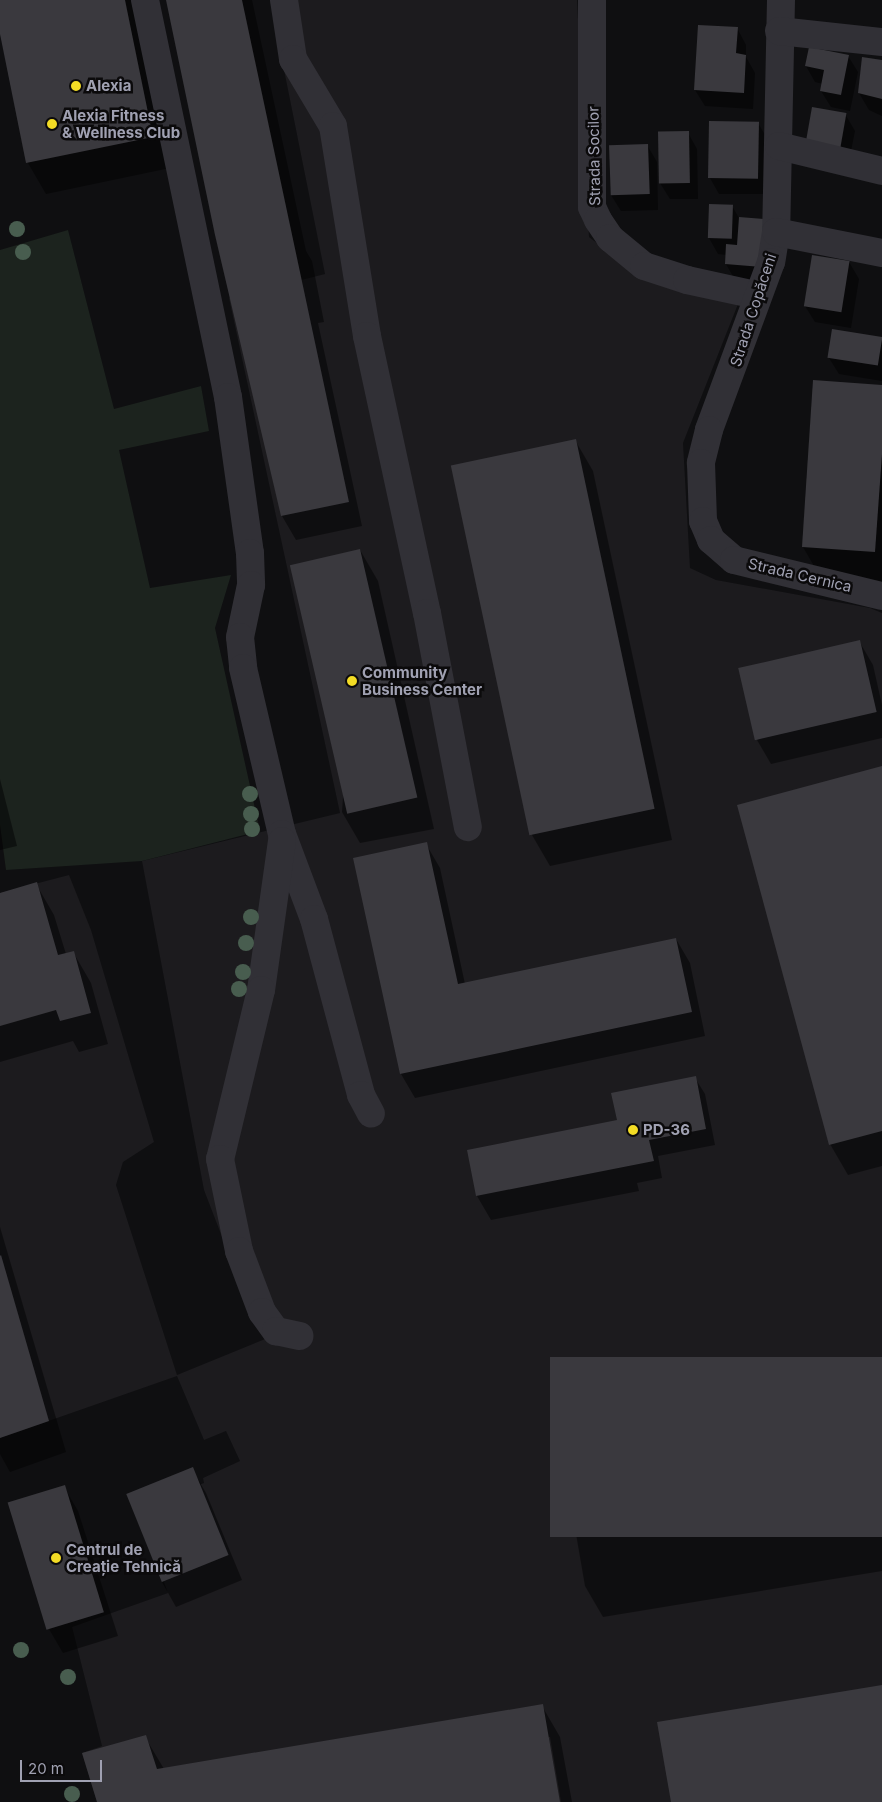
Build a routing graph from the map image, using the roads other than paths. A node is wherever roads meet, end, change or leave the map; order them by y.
1 (145, 0) edge
2 (284, 0) edge
3 (592, 0) edge
4 (780, 0) edge
5 (779, 31) junction
6 (882, 42) edge
7 (779, 146) junction
8 (882, 171) edge
9 (776, 232) junction
10 (882, 253) edge
11 (756, 295) junction
12 (720, 550) joint
13 (882, 596) edge
14 (468, 827) dead end
15 (282, 834) junction
16 (370, 1114) dead end
17 (299, 1336) dead end

1 - 15 street
2 - 14 street
3 - 11 street, Strada Socilor
4 - 5 street, Strada Copăceni
5 - 6 street
5 - 7 street, Strada Copăceni
7 - 8 street
7 - 9 street, Strada Copăceni
9 - 10 street
9 - 11 street, Strada Copăceni
11 - 12 street, Strada Copăceni
12 - 13 street, Strada Cernica
15 - 16 street
15 - 17 street

